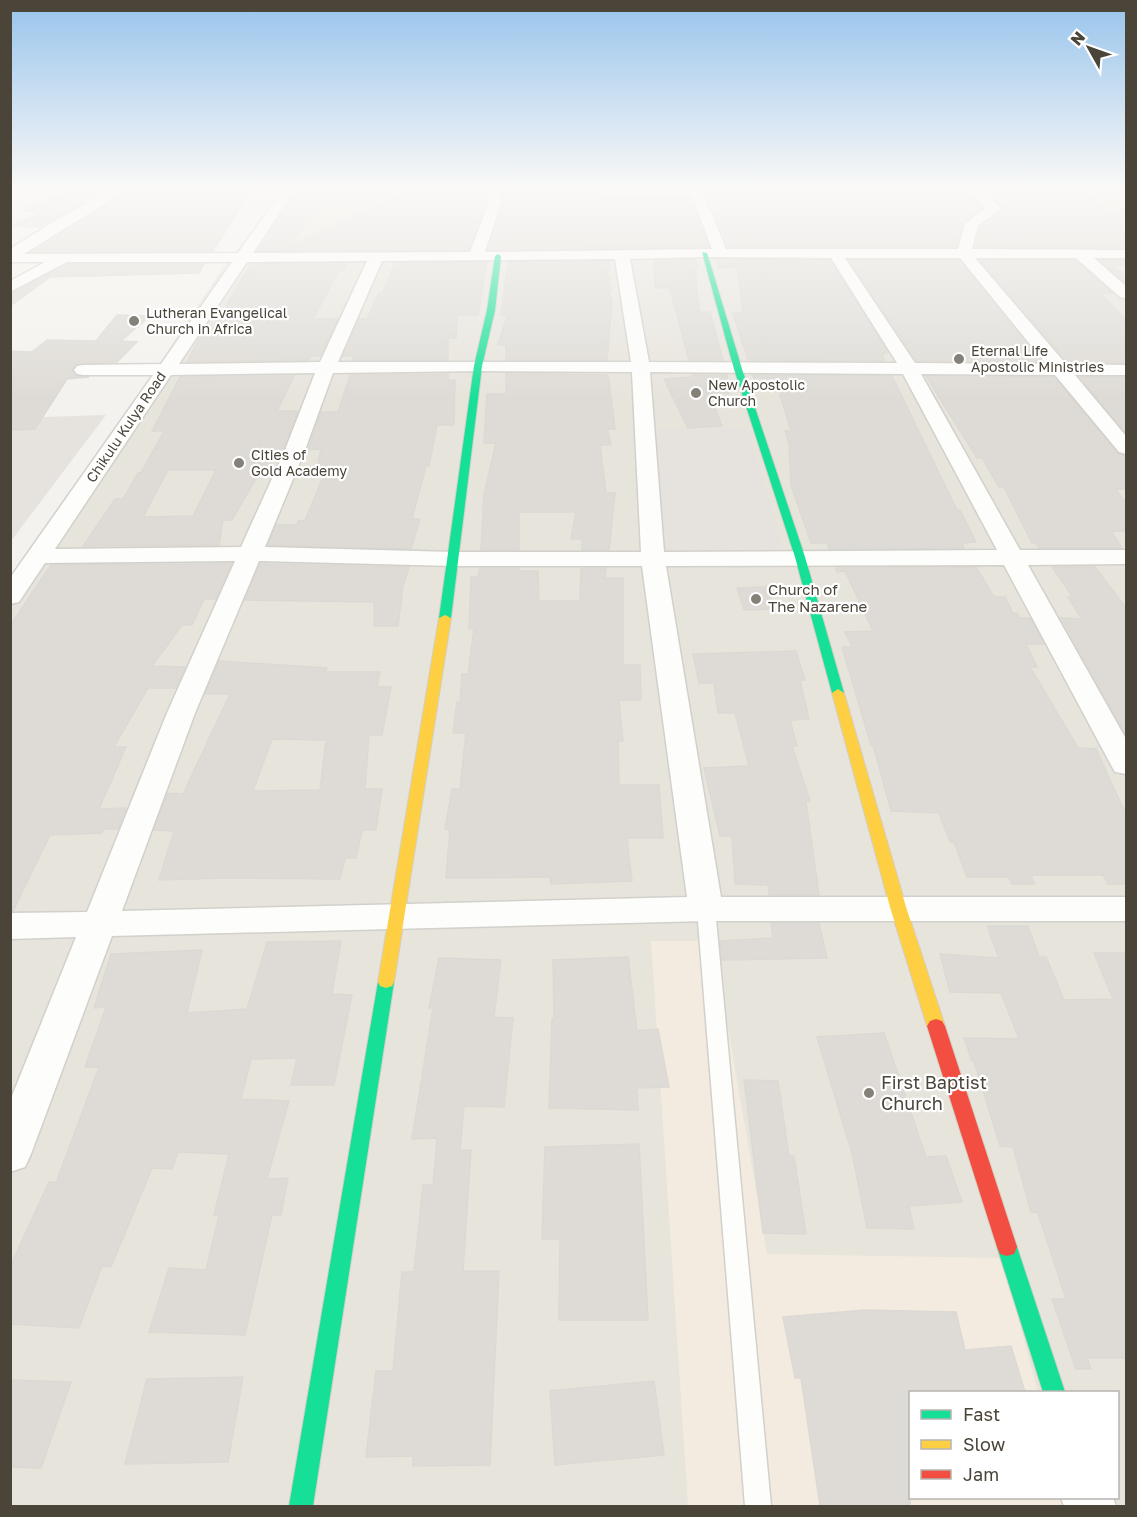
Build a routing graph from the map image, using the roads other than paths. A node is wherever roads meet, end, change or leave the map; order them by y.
1 (243, 258) edge
2 (58, 259) edge
3 (64, 259) junction
4 (101, 259) edge
5 (375, 259) edge
6 (498, 259) edge
7 (623, 259) edge
8 (706, 259) edge
9 (839, 259) edge
10 (968, 259) edge
11 (1086, 259) edge
12 (10, 287) edge
13 (1126, 294) edge
14 (478, 366) junction
15 (641, 367) junction
16 (326, 368) junction
17 (909, 368) junction
18 (165, 369) junction
19 (738, 369) junction
20 (83, 370) dead end
21 (1059, 370) junction
22 (1126, 370) edge
23 (1126, 448) edge
24 (250, 554) junction
25 (39, 556) junction
26 (800, 557) junction
27 (1126, 557) edge
28 (1014, 558) junction
29 (454, 559) junction
30 (653, 559) junction
31 (10, 597) edge
32 (1126, 765) edge
33 (898, 907) junction
34 (706, 909) junction
35 (1126, 909) edge
36 (397, 916) junction
37 (100, 924) junction
38 (10, 926) edge
39 (10, 1154) edge
40 (1054, 1391) edge
41 (301, 1506) edge
42 (758, 1506) edge

1 - 18 street, Chikulu Kulya Road
2 - 3 street
3 - 4 street
3 - 12 street
5 - 16 street
6 - 14 street
7 - 15 street
8 - 19 street
9 - 17 street
10 - 21 street
11 - 13 street
14 - 15 street
14 - 16 street
14 - 29 street
15 - 19 street
15 - 30 street
16 - 18 street
16 - 24 street
17 - 19 street
17 - 21 street
17 - 28 street
18 - 20 street
18 - 25 street, Chikulu Kulya Road
19 - 26 street
21 - 22 street
21 - 23 street
24 - 25 street
24 - 29 street
24 - 37 street
25 - 31 street, Chikulu Kulya Road
26 - 28 street
26 - 30 street
26 - 33 street
27 - 28 street
28 - 32 street
29 - 30 street
29 - 36 street
30 - 34 street
33 - 34 street
33 - 35 street
33 - 40 street
34 - 36 street
34 - 42 lane
36 - 37 street
36 - 41 street
37 - 38 street
37 - 39 street

